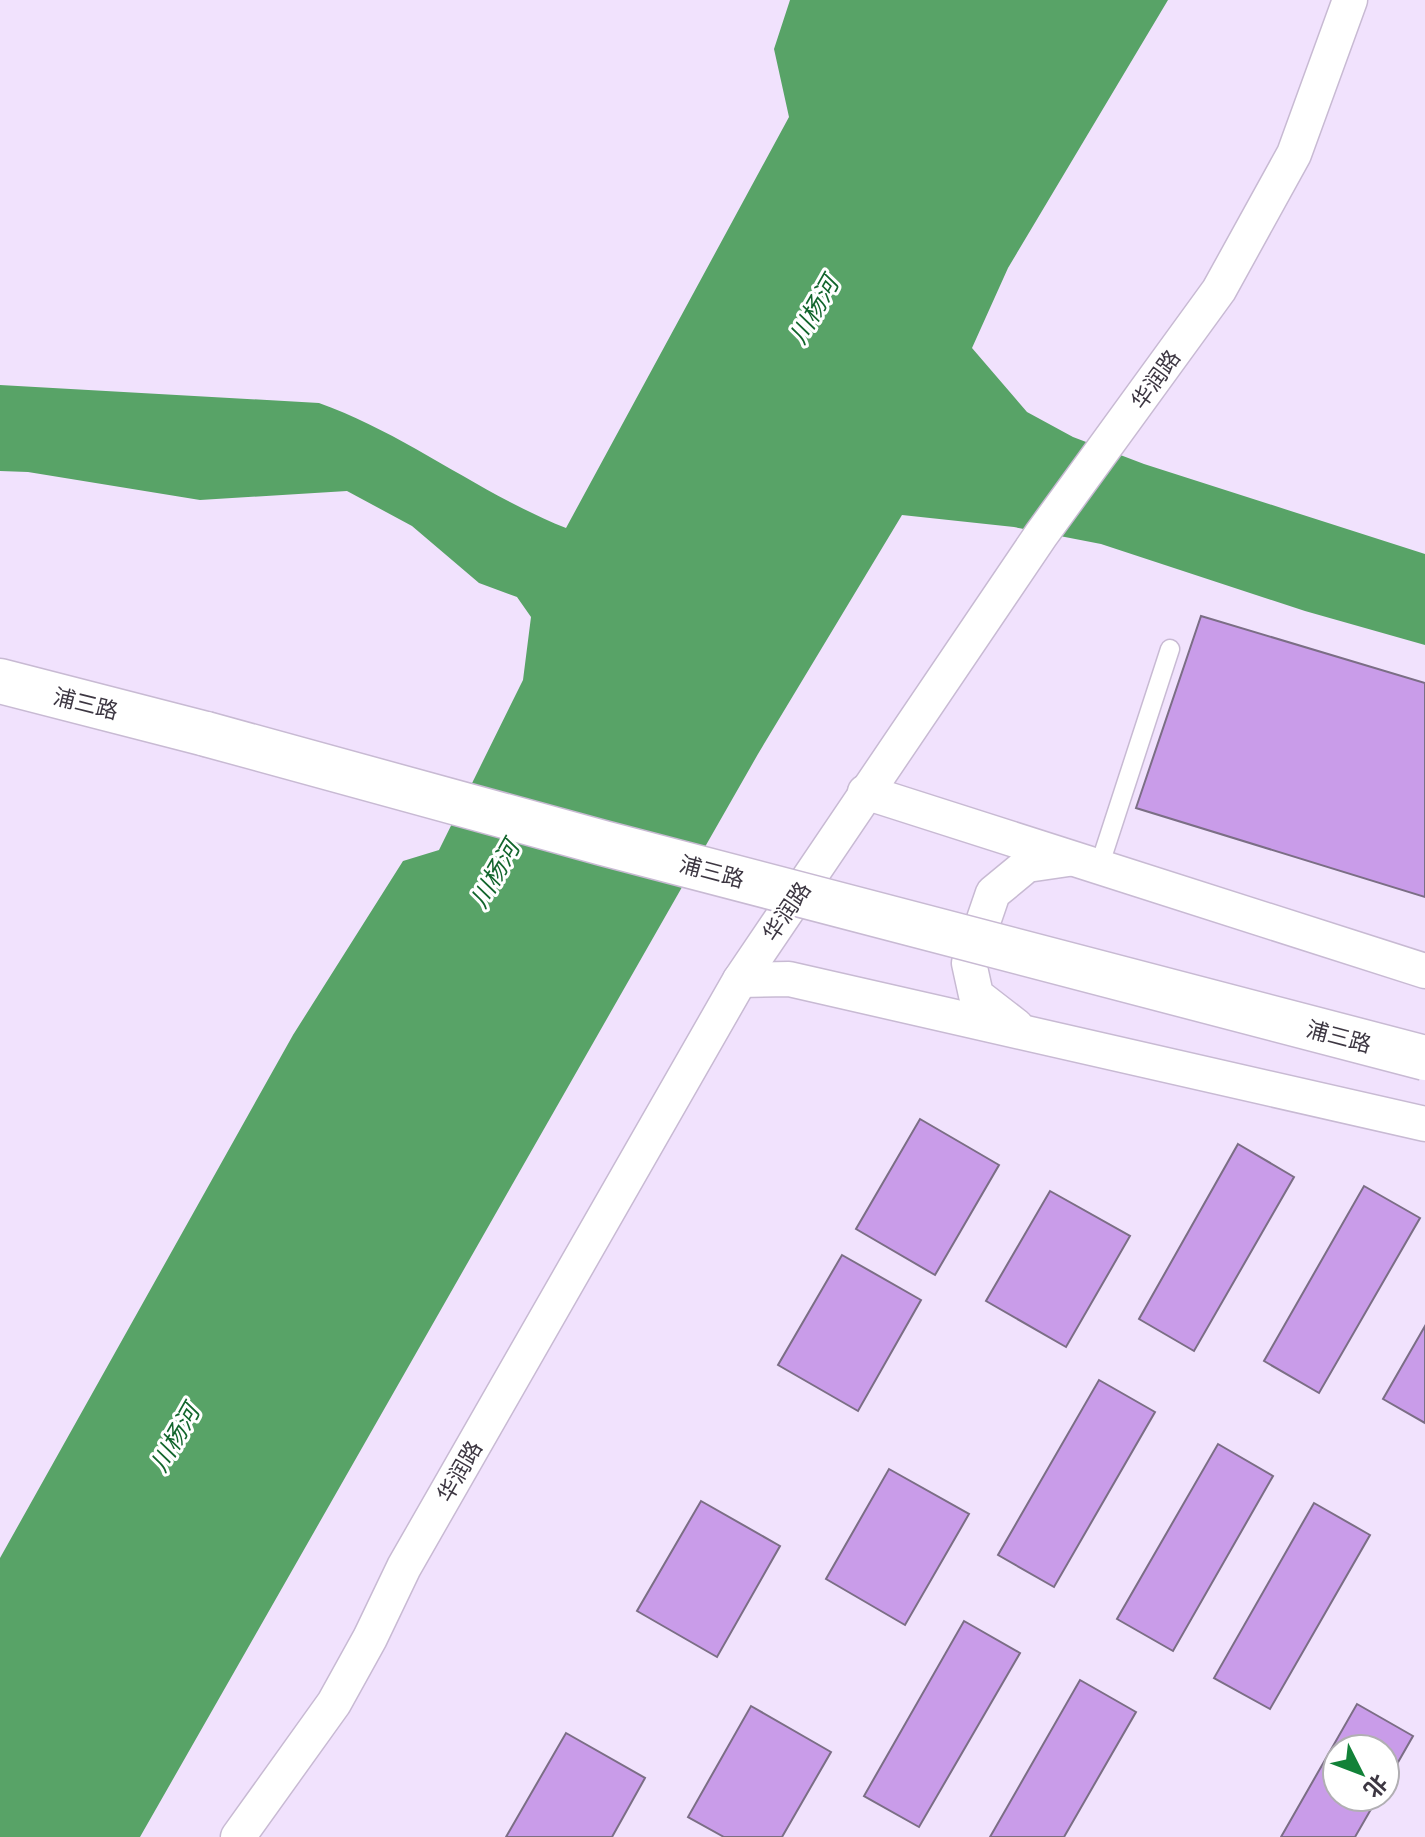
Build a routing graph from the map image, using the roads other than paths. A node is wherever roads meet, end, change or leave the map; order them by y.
1 (1350, 0) edge
2 (1170, 649) dead end
3 (0, 681) edge
4 (865, 792) junction
5 (1086, 863) junction
6 (1425, 971) edge
7 (740, 980) junction
8 (1026, 1033) junction
9 (1425, 1058) edge
10 (1425, 1124) edge
11 (238, 1837) edge

1 - 4 street, 华润路
2 - 5 lane
3 - 9 main road, 浦三路, bridge
4 - 5 street
4 - 7 street, 华润路
5 - 6 street
5 - 8 street
7 - 8 street
7 - 11 street, 华润路
8 - 10 street

